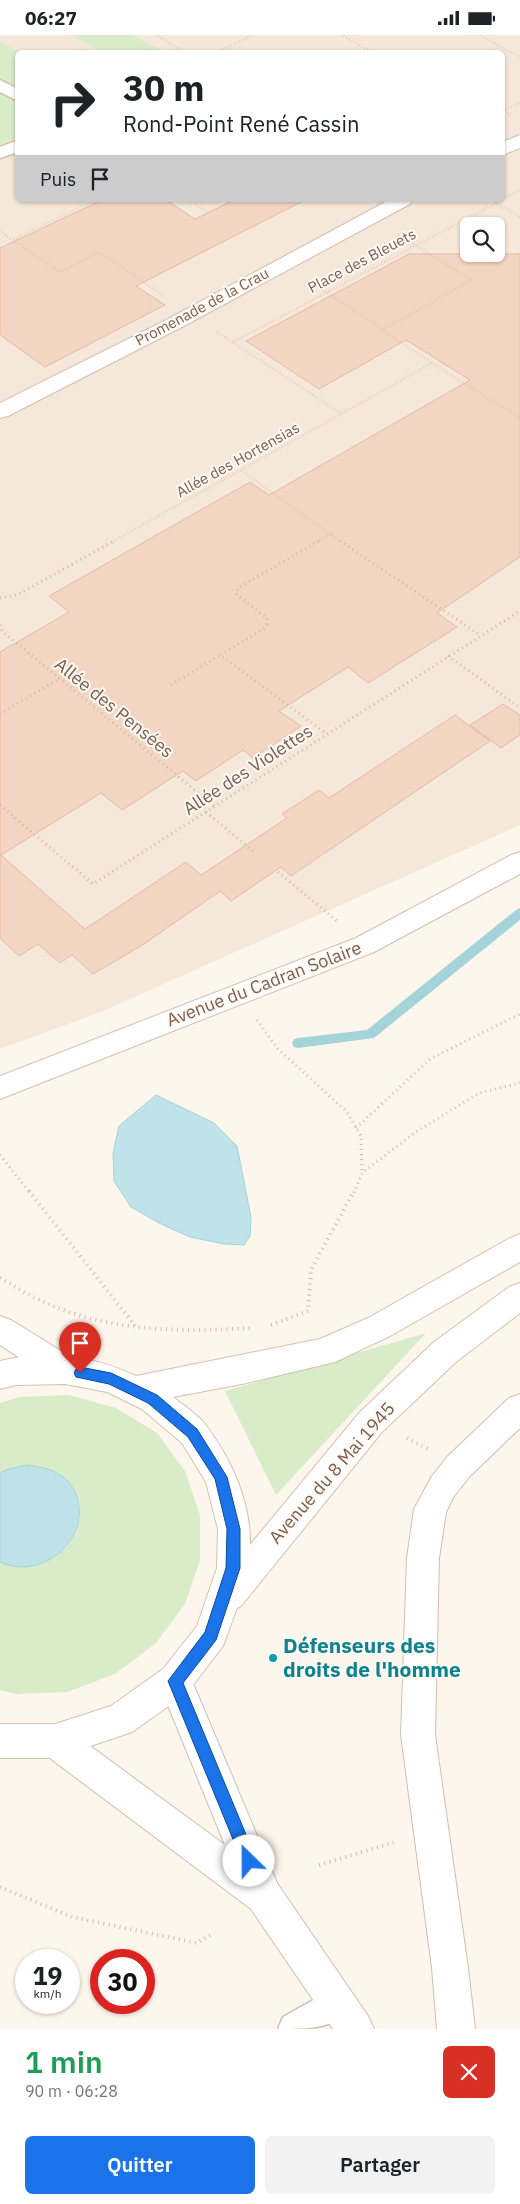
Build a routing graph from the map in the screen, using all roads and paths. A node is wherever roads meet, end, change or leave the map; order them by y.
1 (156, 35) edge
2 (253, 35) edge
3 (341, 35) edge
4 (479, 35) edge
5 (180, 50) edge
6 (221, 50) edge
7 (368, 50) edge
8 (520, 57) edge
9 (0, 85) edge
10 (15, 94) edge
11 (520, 103) edge
12 (505, 110) edge
13 (520, 141) edge
14 (15, 146) edge
15 (505, 148) edge
16 (0, 153) edge
17 (520, 190) edge
18 (505, 198) edge
19 (91, 202) edge
20 (191, 202) edge
21 (399, 202) edge
22 (496, 203) joint
23 (208, 212) dead end
24 (368, 217) junction
25 (520, 217) edge
26 (0, 231) edge
27 (12, 240) junction
28 (415, 246) junction
29 (282, 264) junction
30 (327, 292) junction
31 (190, 314) junction
32 (382, 330) junction
33 (233, 342) junction
34 (432, 363) junction
35 (0, 411) edge
36 (342, 414) junction
37 (520, 418) edge
38 (242, 471) junction
39 (330, 534) junction
40 (0, 599) edge
41 (520, 611) edge
42 (0, 625) edge
43 (480, 635) junction
44 (220, 655) junction
45 (448, 656) junction
46 (59, 679) junction
47 (171, 685) dead end
48 (518, 706) dead end
49 (0, 714) edge
50 (327, 734) junction
51 (0, 805) edge
52 (215, 807) junction
53 (206, 813) junction
54 (253, 851) dead end
55 (520, 862) edge
56 (278, 872) dead end
57 (365, 945) junction
58 (253, 1014) dead end
59 (520, 1014) edge
60 (520, 1083) edge
61 (0, 1088) edge
62 (356, 1128) junction
63 (0, 1155) edge
64 (362, 1173) junction
65 (520, 1247) edge
66 (0, 1278) edge
67 (520, 1297) edge
68 (136, 1327) junction
69 (263, 1327) dead end
70 (254, 1328) dead end
71 (0, 1329) edge
72 (65, 1370) junction
73 (0, 1375) edge
74 (134, 1390) junction
75 (520, 1408) edge
76 (223, 1602) junction
77 (175, 1681) junction
78 (0, 1741) edge
79 (55, 1741) junction
80 (430, 1831) junction
81 (319, 1865) dead end
82 (0, 1887) edge
83 (264, 1897) junction
84 (212, 1934) dead end
85 (347, 2016) edge
86 (295, 2029) edge
87 (456, 2029) edge

1 - 5 path
2 - 6 path
3 - 7 path
4 - 8 path
9 - 10 lane
11 - 12 path
13 - 15 street
14 - 16 lane
17 - 18 path, Place des Bleuets
19 - 27 path
20 - 23 path
21 - 24 street, Promenade de la Crau
22 - 25 path
22 - 28 path, Place des Bleuets
24 - 28 path
24 - 29 street, Promenade de la Crau
26 - 27 path
27 - 31 path
28 - 30 path, Place des Bleuets
28 - 32 path
29 - 30 path
29 - 31 street, Promenade de la Crau
30 - 32 path
30 - 33 path, Place des Bleuets
31 - 33 path
31 - 35 street, Promenade de la Crau
32 - 34 path
33 - 36 path
34 - 36 path, Allée des Hortensias
34 - 37 path
36 - 38 path, Allée des Hortensias
38 - 39 path
38 - 40 path, Allée des Hortensias
39 - 43 path
39 - 44 path
41 - 43 path, Allée des Violettes
42 - 46 path, Allée des Pensées
43 - 45 path, Allée des Violettes
44 - 47 path
44 - 50 path
45 - 48 path
45 - 50 path, Allée des Violettes
46 - 49 path
46 - 52 path, Allée des Pensées
50 - 52 path, Allée des Violettes
51 - 53 path, Allée des Violettes
52 - 53 path, Allée des Violettes
53 - 54 path
55 - 57 street, Avenue du Cadran Solaire
56 - 57 path
57 - 61 street, Avenue du Cadran Solaire
58 - 62 path
59 - 62 path
60 - 64 path
62 - 64 path
63 - 68 path
64 - 69 path
65 - 74 street
66 - 68 path
67 - 76 street, Avenue du 8 Mai 1945
68 - 70 path
71 - 72 street
72 - 73 street
72 - 74 street
74 - 76 street
75 - 80 street
76 - 77 street
77 - 79 street
77 - 83 street
78 - 79 street
79 - 83 street
80 - 81 path
80 - 87 street
82 - 84 path
83 - 85 street
85 - 86 lane

